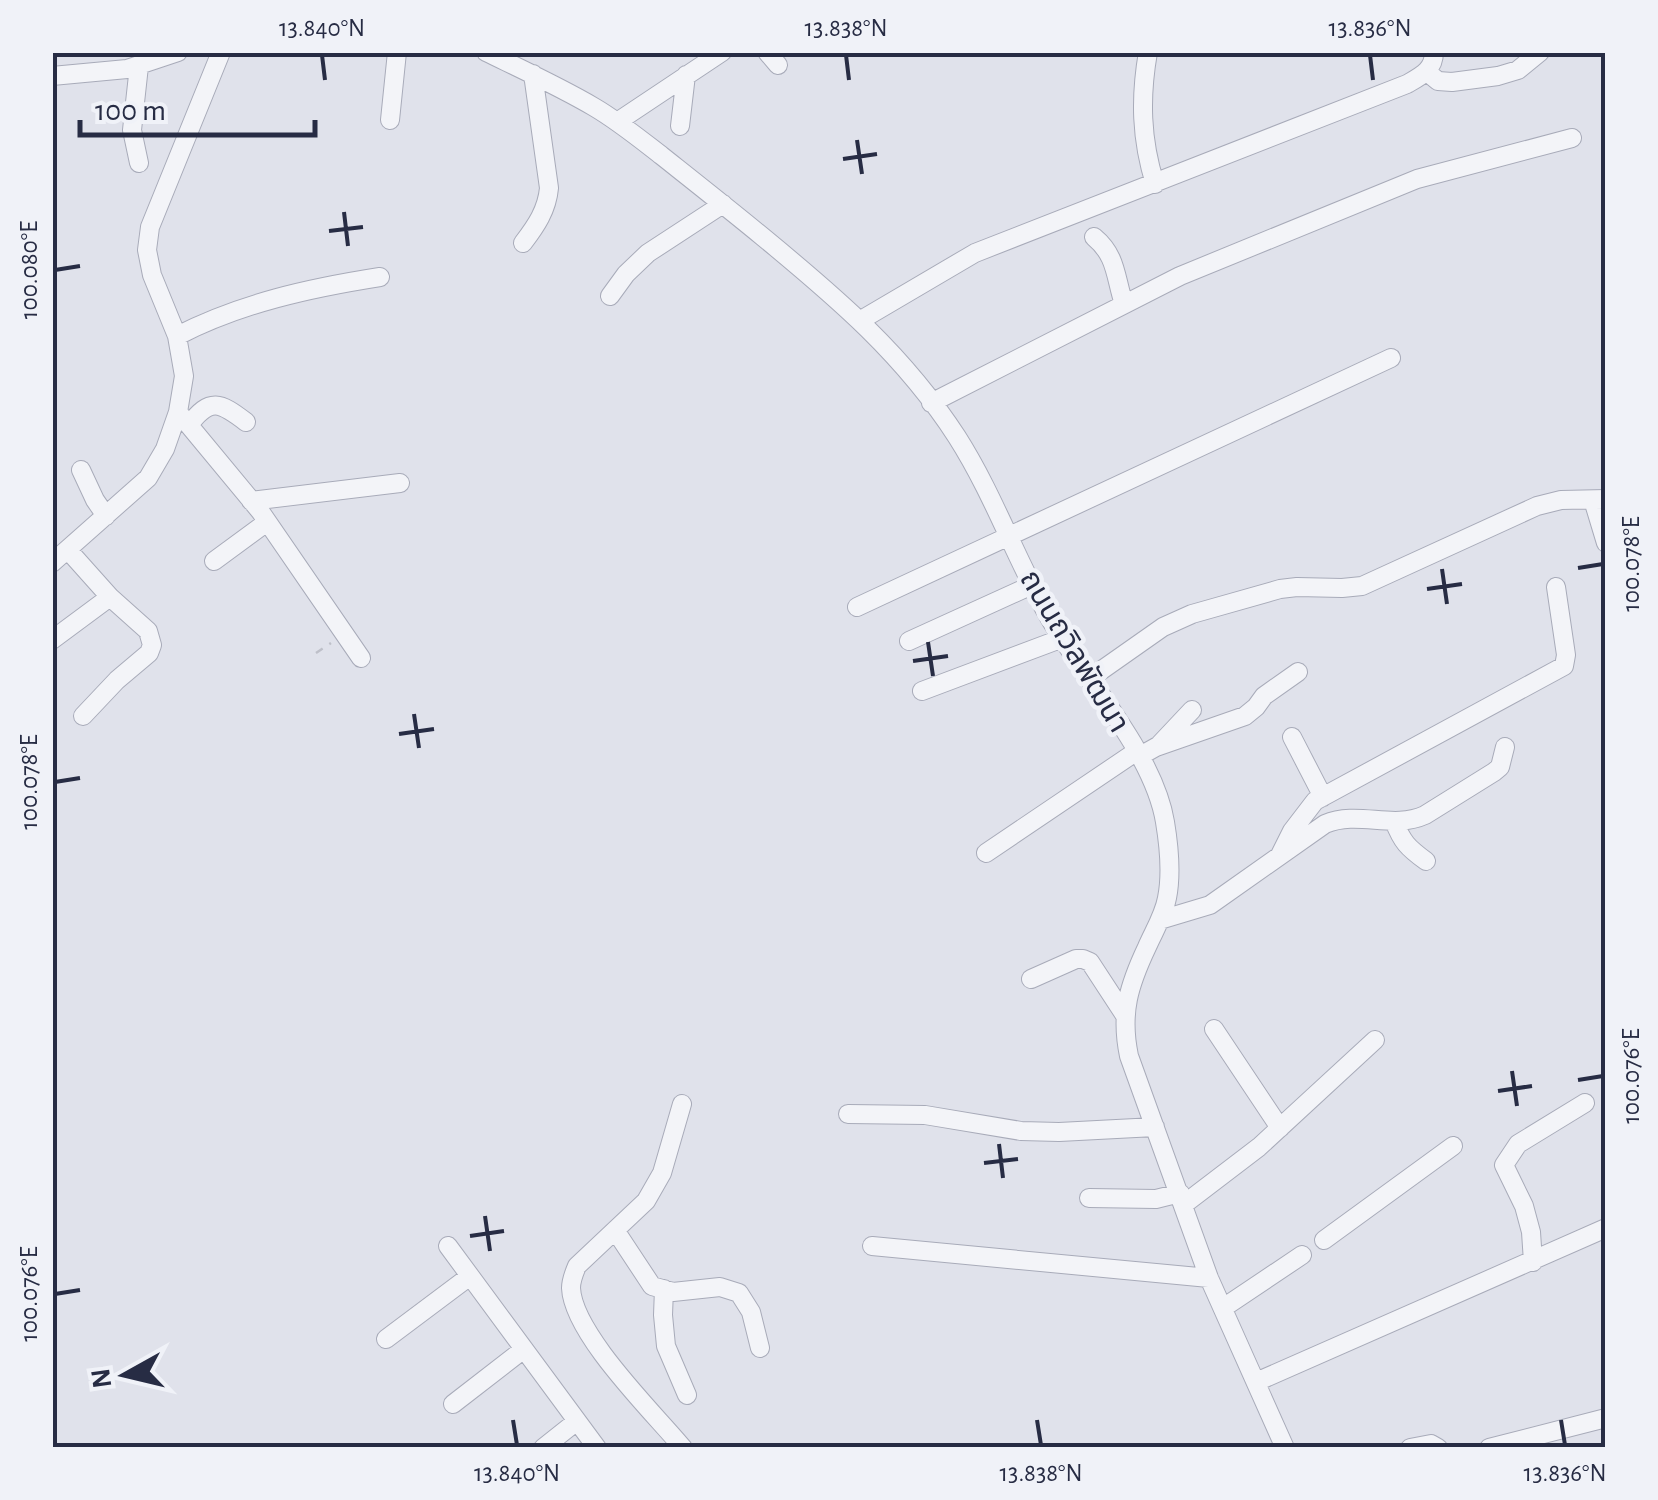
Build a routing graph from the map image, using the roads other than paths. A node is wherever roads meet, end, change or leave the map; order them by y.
1 (178, 52) edge
2 (221, 52) edge
3 (398, 52) edge
4 (486, 52) edge
5 (722, 52) edge
6 (1148, 52) edge
7 (1434, 52) edge
8 (1540, 52) edge
9 (139, 66) junction
10 (1428, 72) junction
11 (532, 74) junction
12 (686, 75) junction
13 (52, 76) edge
14 (390, 120) dead end
15 (617, 122) junction
16 (680, 126) dead end
17 (1572, 138) dead end
18 (139, 163) dead end
19 (1155, 184) junction
20 (723, 204) junction
21 (1094, 237) dead end
22 (523, 243) dead end
23 (380, 277) dead end
24 (610, 296) dead end
25 (1124, 304) junction
26 (861, 320) junction
27 (177, 336) junction
28 (1391, 358) dead end
29 (931, 403) junction
30 (183, 418) junction
31 (246, 422) dead end
32 (81, 470) dead end
33 (400, 483) dead end
34 (1599, 500) edge
35 (251, 501) junction
36 (106, 516) junction
37 (267, 522) junction
38 (1009, 535) junction
39 (1606, 542) edge
40 (68, 550) junction
41 (214, 562) dead end
42 (52, 563) edge
43 (1032, 585) junction
44 (1556, 587) dead end
45 (110, 597) junction
46 (857, 606) dead end
47 (1063, 638) junction
48 (52, 640) edge
49 (909, 641) dead end
50 (361, 658) dead end
51 (1298, 672) dead end
52 (1090, 679) junction
53 (922, 691) dead end
54 (1192, 710) dead end
55 (83, 716) dead end
56 (1292, 736) dead end
57 (1504, 747) dead end
58 (1144, 752) junction
59 (1322, 796) junction
60 (1394, 820) junction
61 (986, 854) dead end
62 (1280, 855) junction
63 (1426, 861) dead end
64 (1160, 920) junction
65 (1031, 978) dead end
66 (1124, 1014) junction
67 (1214, 1029) dead end
68 (1375, 1040) dead end
69 (1585, 1103) dead end
70 (682, 1104) dead end
71 (848, 1114) dead end
72 (1155, 1127) junction
73 (1280, 1128) junction
74 (1453, 1146) dead end
75 (1089, 1198) dead end
76 (1181, 1199) junction
77 (1606, 1228) edge
78 (614, 1230) junction
79 (1324, 1240) dead end
80 (448, 1246) dead end
81 (872, 1246) dead end
82 (1302, 1255) dead end
83 (1533, 1262) junction
84 (470, 1276) junction
85 (1209, 1278) junction
86 (664, 1289) junction
87 (1223, 1308) junction
88 (386, 1338) dead end
89 (760, 1348) dead end
90 (524, 1349) junction
91 (1256, 1382) junction
92 (688, 1394) dead end
93 (453, 1404) dead end
94 (1606, 1418) edge
95 (578, 1421) junction
96 (543, 1448) edge
97 (597, 1448) edge
98 (682, 1448) edge
99 (1285, 1448) edge
100 (1410, 1448) edge
101 (1438, 1448) edge
102 (1489, 1448) edge

1 - 9 street
2 - 27 street
3 - 14 street
4 - 11 street, ถนนถวิลพัฒนา
5 - 12 street
6 - 19 street
7 - 10 street
8 - 10 street
9 - 13 street
9 - 18 street
10 - 19 street
11 - 15 street, ถนนถวิลพัฒนา
11 - 22 street
12 - 15 street
12 - 16 street
15 - 20 street, ถนนถวิลพัฒนา
17 - 25 street
19 - 26 street
20 - 24 street
20 - 26 street, ถนนถวิลพัฒนา
21 - 25 street
23 - 27 street
25 - 29 street
26 - 29 street, ถนนถวิลพัฒนา
27 - 30 street
28 - 38 street
29 - 38 street, ถนนถวิลพัฒนา
30 - 31 street
30 - 35 street
30 - 36 street
32 - 36 street
33 - 35 street
34 - 39 street
34 - 52 street
35 - 37 street
36 - 40 street
37 - 41 street
37 - 50 street
38 - 43 street, ถนนถวิลพัฒนา
38 - 46 street
40 - 42 street
40 - 45 street
43 - 47 street, ถนนถวิลพัฒนา
43 - 49 street
44 - 59 street
45 - 48 street
45 - 55 street
47 - 52 street, ถนนถวิลพัฒนา
47 - 53 street
51 - 58 street
52 - 58 street, ถนนถวิลพัฒนา
54 - 58 street
56 - 59 street
57 - 60 street
58 - 61 street
58 - 64 street, ถนนถวิลพัฒนา
59 - 62 street
60 - 62 street
60 - 63 street
62 - 64 street
64 - 66 street, ถนนถวิลพัฒนา
65 - 66 street
66 - 72 street, ถนนถวิลพัฒนา
67 - 73 street
68 - 73 street
69 - 83 street
70 - 78 street
71 - 72 street
72 - 76 street, ถนนถวิลพัฒนา
73 - 76 street
74 - 79 street
75 - 76 street
76 - 85 street, ถนนถวิลพัฒนา
77 - 83 street
78 - 86 street
78 - 98 street
80 - 84 street
81 - 85 street
82 - 87 street
83 - 91 street
84 - 88 street
84 - 90 street
85 - 87 street, ถนนถวิลพัฒนา
86 - 89 street
86 - 92 street
87 - 91 street, ถนนถวิลพัฒนา
90 - 93 street
90 - 95 street
91 - 99 street, ถนนถวิลพัฒนา
94 - 102 street
95 - 96 street
95 - 97 street
100 - 101 street

